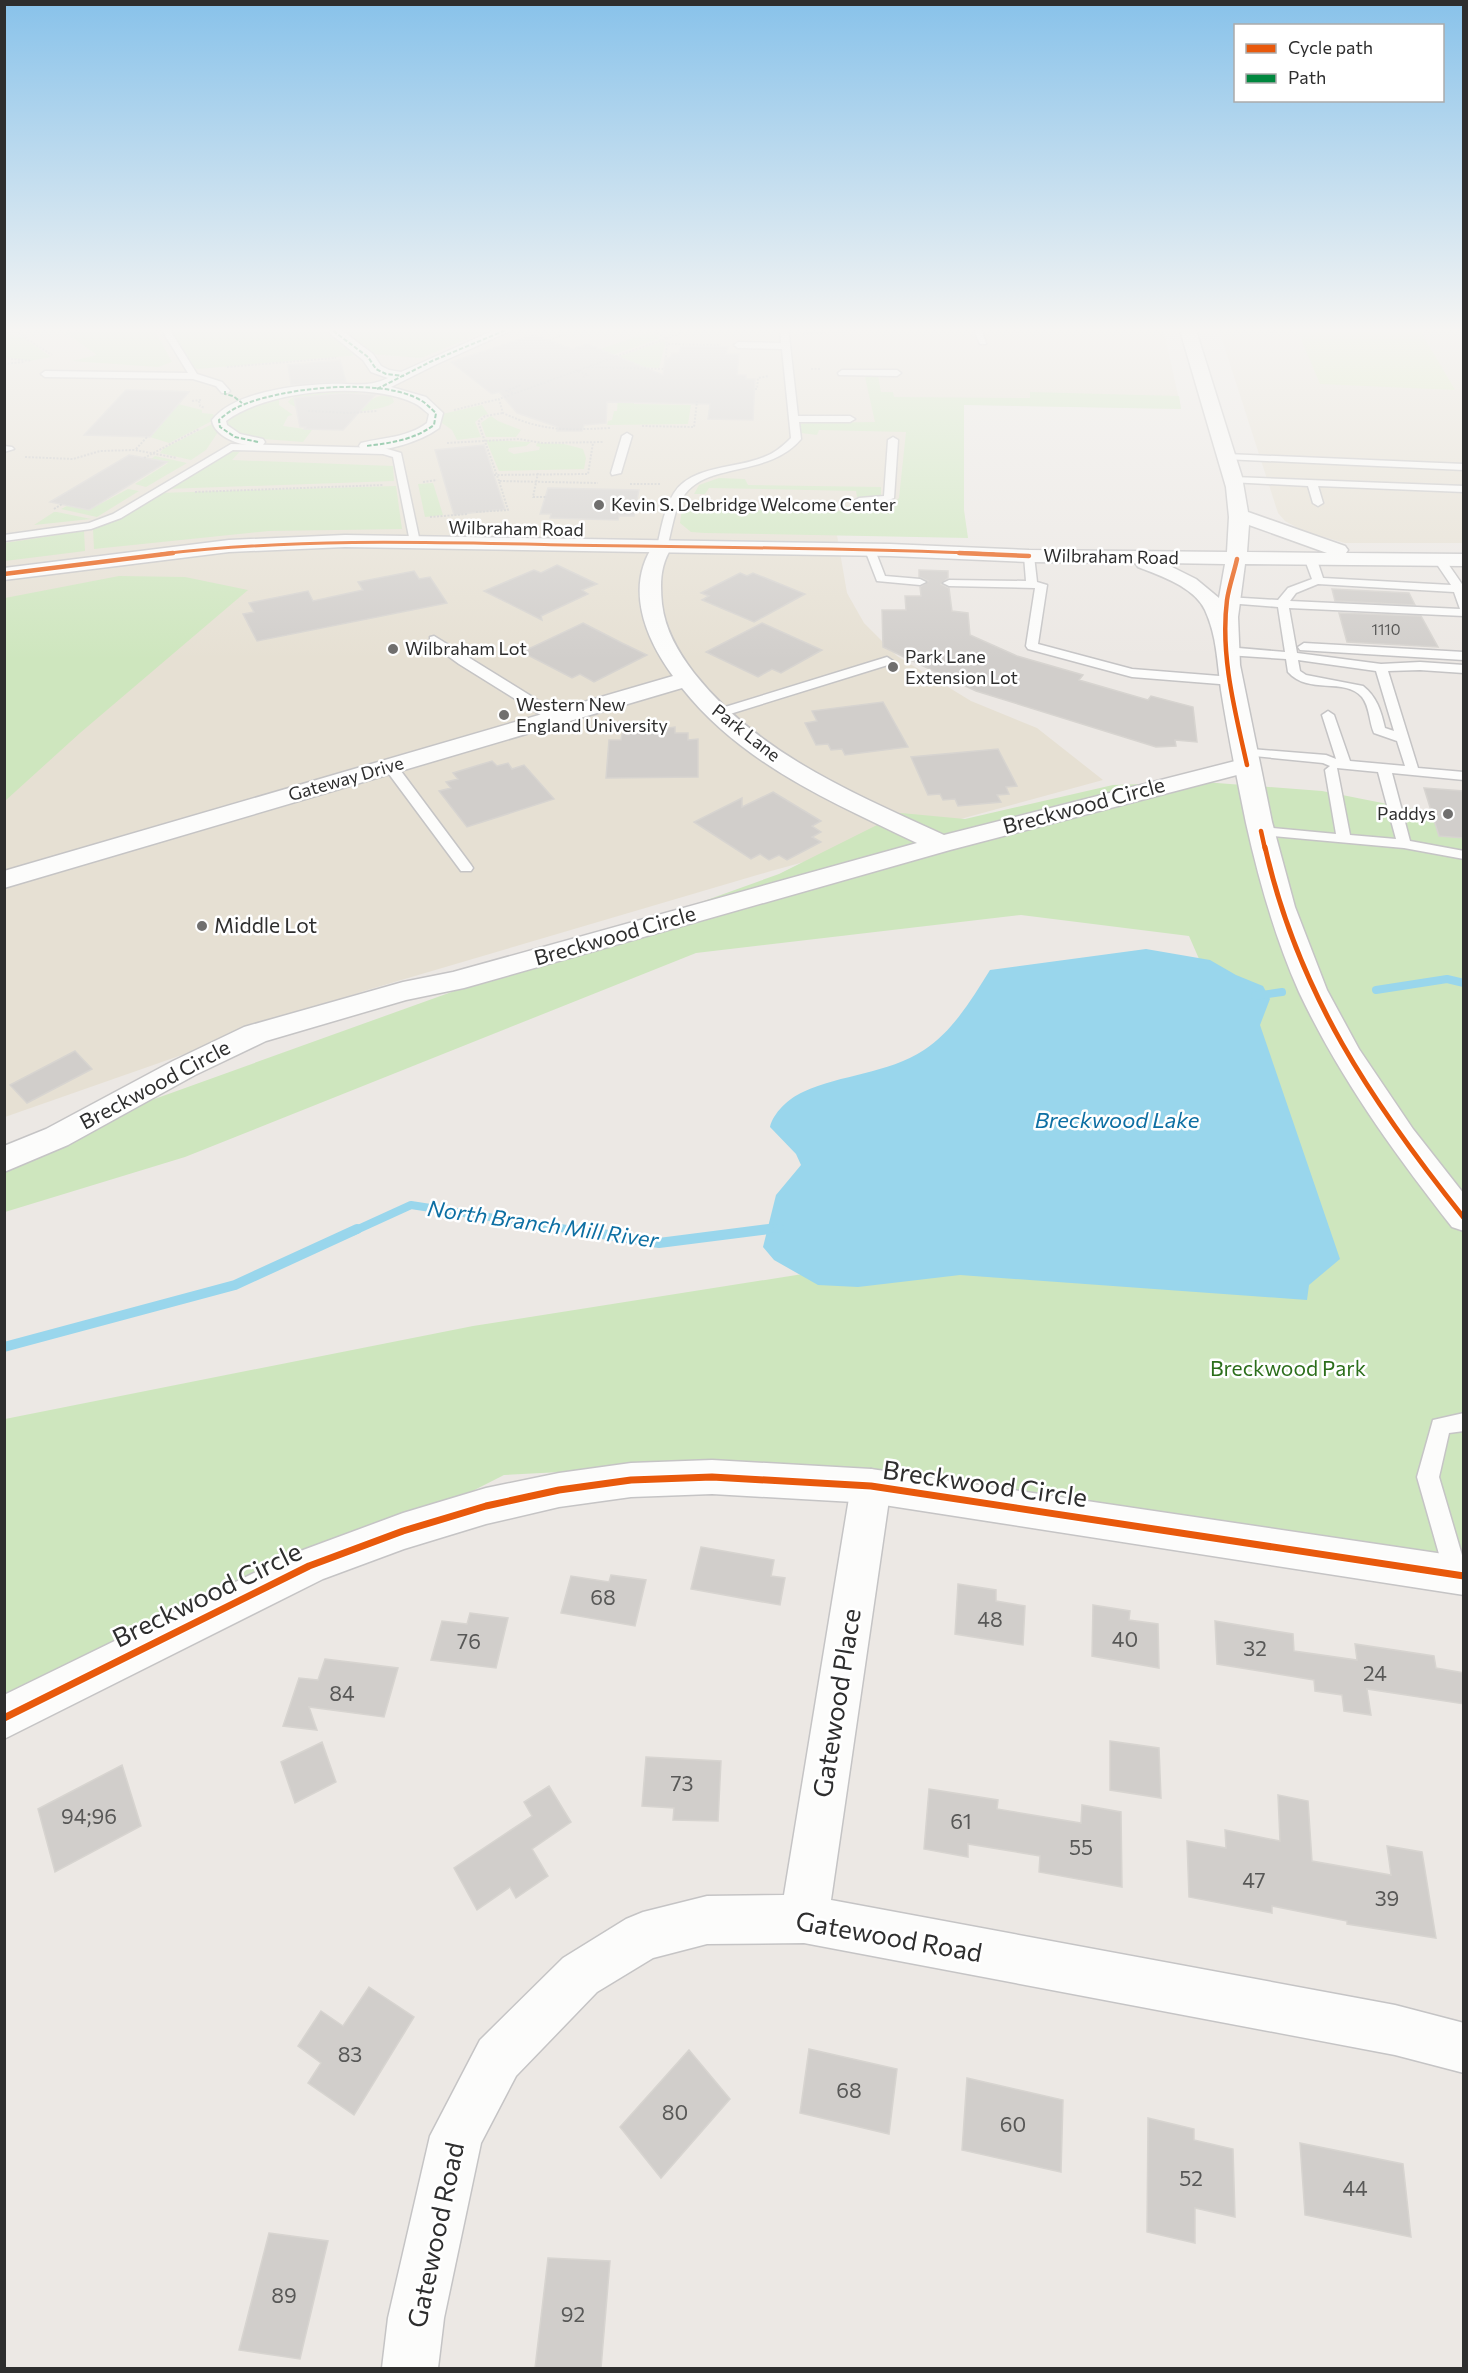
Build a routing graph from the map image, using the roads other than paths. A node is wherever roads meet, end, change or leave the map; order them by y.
1 (242, 438) edge
2 (408, 438) edge
3 (626, 438) edge
4 (796, 438) edge
5 (1221, 438) edge
6 (893, 440) dead end
7 (258, 442) dead end
8 (366, 446) dead end
9 (1227, 457) junction
10 (1464, 467) edge
11 (616, 473) dead end
12 (1234, 480) junction
13 (1312, 483) junction
14 (1464, 489) edge
15 (859, 501) dead end
16 (1318, 503) dead end
17 (1239, 515) junction
18 (4, 538) edge
19 (415, 542) junction
20 (662, 547) junction
21 (870, 550) junction
22 (1029, 556) junction
23 (1129, 557) junction
24 (1237, 559) junction
25 (1311, 560) junction
26 (1381, 560) junction
27 (1440, 560) junction
28 (1464, 560) edge
29 (4, 573) edge
30 (1318, 581) junction
31 (920, 582) dead end
32 (949, 583) dead end
33 (1032, 585) junction
34 (1459, 589) junction
35 (1340, 594) junction
36 (1363, 595) junction
37 (1386, 596) junction
38 (1411, 598) junction
39 (1435, 599) junction
40 (1227, 600) junction
41 (1283, 604) junction
42 (1464, 607) edge
43 (1464, 613) edge
44 (434, 640) dead end
45 (1227, 642) junction
46 (1291, 651) junction
47 (1464, 656) edge
48 (887, 661) dead end
49 (1381, 668) junction
50 (1464, 669) edge
51 (687, 679) junction
52 (1232, 681) junction
53 (717, 714) junction
54 (1328, 715) dead end
55 (556, 718) junction
56 (1403, 739) junction
57 (1246, 758) junction
58 (390, 766) junction
59 (1338, 766) junction
60 (1384, 769) junction
61 (1413, 772) junction
62 (1464, 776) edge
63 (1261, 831) junction
64 (1344, 839) junction
65 (941, 844) junction
66 (1404, 844) junction
67 (1464, 855) edge
68 (466, 868) dead end
69 (4, 880) edge
70 (4, 1160) edge
71 (1464, 1218) edge
72 (1464, 1422) edge
73 (871, 1486) junction
74 (1460, 1576) edge
75 (4, 1718) edge
76 (804, 1919) junction
77 (1464, 2048) edge
78 (410, 2368) edge

1 - 7 street
2 - 8 street
3 - 11 lane
4 - 20 lane
5 - 9 street
6 - 15 lane
9 - 10 lane
9 - 12 street
12 - 13 lane
12 - 17 street
13 - 14 lane
13 - 16 lane
17 - 24 street
17 - 26 street
18 - 19 lane
19 - 20 street, Wilbraham Road
19 - 29 street, Wilbraham Road
20 - 21 street, Wilbraham Road
20 - 51 street, Park Lane
21 - 22 street, Wilbraham Road
21 - 31 lane
22 - 23 street, Wilbraham Road
22 - 33 lane
23 - 24 street, Wilbraham Road
23 - 45 street
24 - 25 street, Wilbraham Road
24 - 40 street
25 - 26 street, Wilbraham Road
25 - 30 lane
26 - 27 street, Wilbraham Road
27 - 28 street, Wilbraham Road
27 - 34 lane
30 - 35 lane
30 - 41 lane
32 - 33 lane
33 - 52 lane
34 - 39 lane
34 - 42 lane
35 - 36 lane
35 - 36 lane
35 - 41 lane
36 - 37 lane
36 - 37 lane
37 - 38 lane
37 - 38 lane
38 - 39 lane
38 - 39 lane
39 - 43 lane
40 - 41 lane
40 - 45 street
41 - 46 lane
44 - 55 lane
45 - 46 lane
45 - 52 street
46 - 47 lane
46 - 49 lane
46 - 56 lane
48 - 53 lane
49 - 50 lane
49 - 56 lane
51 - 53 street, Park Lane
51 - 55 street, Gateway Drive
52 - 57 street
53 - 65 street, Park Lane
54 - 59 lane
55 - 58 street, Gateway Drive
56 - 61 lane
57 - 59 lane
57 - 63 street
57 - 65 street, Breckwood Circle
58 - 68 lane
58 - 69 street, Gateway Drive
59 - 60 lane
59 - 64 lane
60 - 61 lane
60 - 66 lane
61 - 62 lane
63 - 64 lane
63 - 71 street
64 - 66 lane
65 - 70 street, Breckwood Circle
66 - 67 lane
72 - 74 lane
73 - 74 street, Breckwood Circle
73 - 75 street, Breckwood Circle
73 - 76 street, Gatewood Place
76 - 77 street, Gatewood Road
76 - 78 street, Gatewood Road

